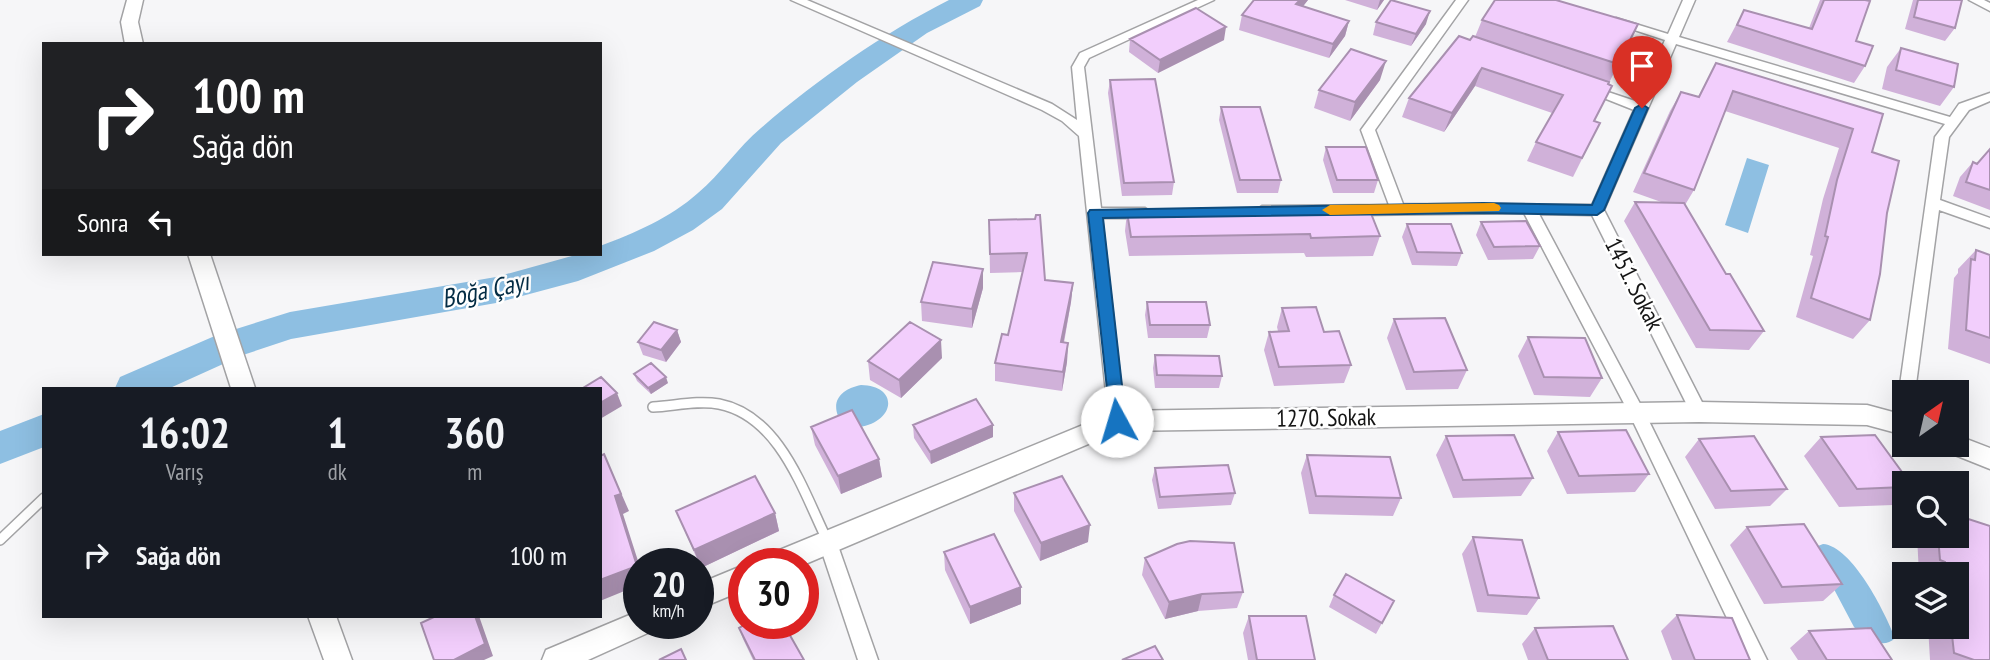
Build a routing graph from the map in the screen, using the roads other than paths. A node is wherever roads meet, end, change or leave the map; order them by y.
1 (135, 0) edge
2 (797, 0) edge
3 (1208, 0) edge
4 (1462, 0) edge
5 (1689, 0) edge
6 (1975, 0) edge
7 (1990, 8) edge
8 (1606, 19) edge
9 (1671, 38) junction
10 (133, 42) edge
11 (1577, 86) edge
12 (1990, 97) edge
13 (1642, 108) junction
14 (1953, 122) junction
15 (1086, 135) junction
16 (1933, 204) junction
17 (1398, 209) junction
18 (1529, 209) junction
19 (1597, 210) junction
20 (1247, 211) edge
21 (1164, 212) edge
22 (1095, 213) junction
23 (1990, 223) edge
24 (200, 256) edge
25 (239, 378) edge
26 (1909, 380) edge
27 (653, 407) dead end
28 (1699, 412) junction
29 (1637, 413) junction
30 (1892, 418) edge
31 (1117, 421) junction
32 (1969, 450) edge
33 (1990, 459) edge
34 (42, 500) edge
35 (0, 540) edge
36 (827, 540) junction
37 (810, 548) edge
38 (323, 618) edge
39 (623, 630) edge
40 (338, 660) edge
41 (556, 660) edge
42 (868, 660) edge
43 (1757, 660) edge

1 - 10 street
2 - 15 street
3 - 15 street
4 - 17 street
5 - 9 street, 1451. Sokak
6 - 7 street
8 - 9 street
9 - 13 street, 1451. Sokak
9 - 14 street
11 - 13 street
12 - 14 street
13 - 19 street, 1451. Sokak
14 - 16 street
15 - 22 street
16 - 23 street
16 - 26 street
17 - 18 street
17 - 20 street
18 - 19 street
18 - 29 street
19 - 28 street, 1451. Sokak
21 - 22 street
22 - 31 street
24 - 25 street
27 - 36 lane
28 - 29 street, 1270. Sokak
28 - 30 street, 1270. Sokak
29 - 31 street, 1270. Sokak
29 - 43 street
31 - 36 street, 1270. Sokak
32 - 33 street
34 - 35 lane
36 - 37 street, 1270. Sokak
36 - 42 street
38 - 40 street
39 - 41 street

